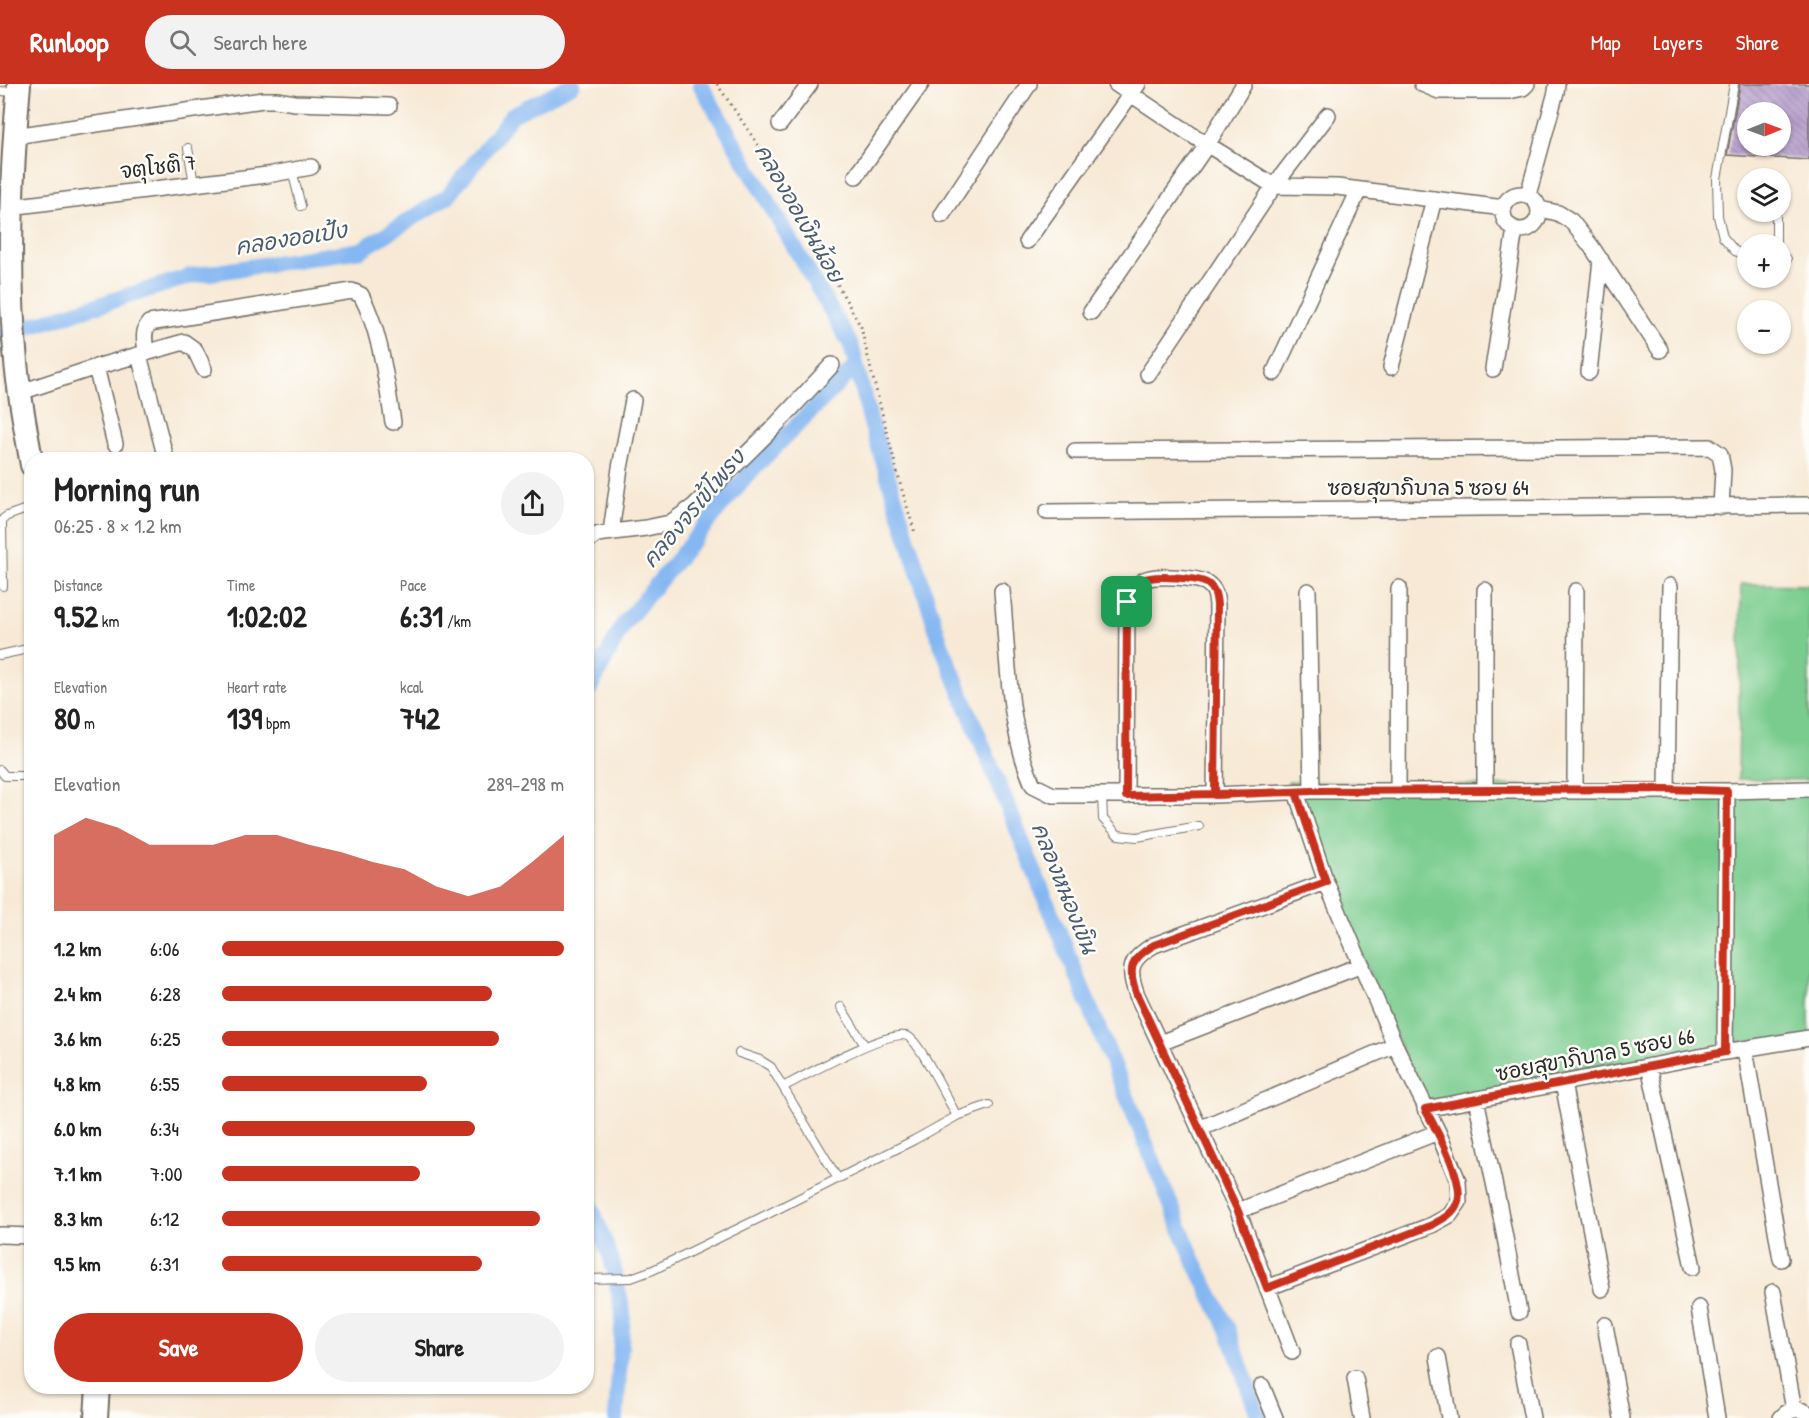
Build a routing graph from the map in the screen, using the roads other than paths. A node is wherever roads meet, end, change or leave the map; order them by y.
1 (810, 84) edge
2 (921, 84) edge
3 (1029, 84) edge
4 (1116, 84) edge
5 (1244, 84) edge
6 (1422, 84) edge
7 (1527, 84) edge
8 (1557, 84) edge
9 (1734, 84) edge
10 (12, 89) edge
11 (1135, 89) edge
12 (389, 106) dead end
13 (1328, 115) dead end
14 (780, 124) dead end
15 (10, 131) edge
16 (1207, 144) junction
17 (188, 148) dead end
18 (311, 167) dead end
19 (292, 170) junction
20 (856, 176) dead end
21 (194, 184) junction
22 (1274, 186) junction
23 (1359, 190) junction
24 (1528, 195) junction
25 (1434, 199) junction
26 (301, 206) dead end
27 (10, 207) junction
28 (1503, 208) junction
29 (1540, 209) junction
30 (942, 215) dead end
31 (1515, 229) junction
32 (1027, 241) dead end
33 (1737, 252) edge
34 (1601, 260) junction
35 (1091, 312) dead end
36 (1660, 350) dead end
37 (142, 354) junction
38 (832, 364) dead end
39 (1390, 367) dead end
40 (96, 368) junction
41 (204, 369) dead end
42 (1493, 369) dead end
43 (1589, 372) dead end
44 (1274, 373) dead end
45 (1148, 374) dead end
46 (21, 392) junction
47 (633, 400) dead end
48 (393, 423) dead end
49 (115, 444) dead end
50 (1075, 450) dead end
51 (30, 452) edge
52 (164, 452) edge
53 (1809, 505) edge
54 (1721, 507) junction
55 (24, 510) edge
56 (1047, 512) dead end
57 (611, 532) junction
58 (594, 536) edge
59 (3, 586) dead end
60 (1670, 586) dead end
61 (1399, 588) dead end
62 (1485, 590) dead end
63 (1002, 591) dead end
64 (1308, 591) dead end
65 (1576, 591) dead end
66 (24, 650) edge
67 (0, 655) edge
68 (0, 770) edge
69 (24, 776) edge
70 (1667, 789) junction
71 (1809, 789) edge
72 (1575, 790) junction
73 (1312, 791) junction
74 (1485, 791) junction
75 (1727, 791) junction
76 (1296, 792) junction
77 (1398, 792) junction
78 (1102, 795) junction
79 (1215, 795) junction
80 (1126, 796) junction
81 (1199, 826) dead end
82 (1326, 882) junction
83 (1362, 965) junction
84 (841, 1007) dead end
85 (1809, 1038) edge
86 (1160, 1042) junction
87 (1395, 1045) junction
88 (865, 1046) junction
89 (1744, 1049) junction
90 (1725, 1052) junction
91 (739, 1053) dead end
92 (1649, 1066) junction
93 (1563, 1083) junction
94 (783, 1087) junction
95 (1476, 1099) junction
96 (989, 1105) dead end
97 (1425, 1109) junction
98 (957, 1116) junction
99 (1199, 1129) junction
100 (1438, 1132) junction
101 (838, 1179) junction
102 (1238, 1211) junction
103 (0, 1235) edge
104 (24, 1236) edge
105 (1782, 1259) dead end
106 (1693, 1267) dead end
107 (594, 1280) edge
108 (1267, 1288) junction
109 (1602, 1289) dead end
110 (1773, 1292) dead end
111 (1699, 1308) dead end
112 (1519, 1312) dead end
113 (1605, 1325) dead end
114 (1518, 1344) dead end
115 (1292, 1352) dead end
116 (1437, 1357) dead end
117 (1355, 1378) dead end
118 (1262, 1386) dead end
119 (98, 1394) edge
120 (1787, 1414) edge
121 (1809, 1414) edge
122 (96, 1418) edge
123 (1275, 1418) edge
124 (1362, 1418) edge
125 (1449, 1418) edge
126 (1532, 1418) edge
127 (1622, 1418) edge
128 (1717, 1418) edge

1 - 14 street
2 - 20 street
3 - 30 street
4 - 11 street
5 - 16 street
6 - 7 street
8 - 24 street
9 - 33 lane
10 - 15 street
11 - 16 street
11 - 32 street
12 - 15 street
13 - 22 street
15 - 27 street
16 - 22 street
16 - 35 street
17 - 21 lane
18 - 19 street, จตุโชติ 7
19 - 21 street, จตุโชติ 7
19 - 26 lane
21 - 27 street, จตุโชติ 7
22 - 23 street
22 - 45 street
23 - 25 street
23 - 44 street
24 - 28 street
24 - 29 street
25 - 28 street
25 - 39 street
27 - 46 street
28 - 31 street
29 - 31 street
29 - 34 street
31 - 42 street
34 - 36 street
34 - 43 street
37 - 40 street
37 - 41 street
37 - 48 street
37 - 52 street
38 - 57 street
40 - 46 street
40 - 49 street
46 - 51 street
47 - 57 street
50 - 54 street
53 - 54 street, ซอยสุขาภิบาล 5 ซอย 64
54 - 56 street, ซอยสุขาภิบาล 5 ซอย 64
55 - 59 lane
57 - 58 street
60 - 70 street
61 - 77 street
62 - 74 street
63 - 78 street
64 - 73 street
65 - 72 street
66 - 67 lane
68 - 69 lane
70 - 72 street
70 - 75 street
71 - 75 street
72 - 74 street
73 - 76 street
73 - 77 street
74 - 77 street
75 - 90 street
76 - 79 street
76 - 82 street
78 - 80 street
78 - 81 lane
79 - 80 street
79 - 80 street
82 - 83 street
82 - 86 street
83 - 86 street
83 - 87 street
84 - 88 lane
85 - 89 street, ซอยสุขาภิบาล 5 ซอย 66
86 - 99 street
87 - 97 street
87 - 99 street
88 - 94 lane
88 - 98 lane
89 - 90 street, ซอยสุขาภิบาล 5 ซอย 66
89 - 105 street
90 - 92 street, ซอยสุขาภิบาล 5 ซอย 66
91 - 94 lane
92 - 93 street, ซอยสุขาภิบาล 5 ซอย 66
92 - 106 street
93 - 95 street, ซอยสุขาภิบาล 5 ซอย 66
93 - 109 street
94 - 101 lane
95 - 97 street, ซอยสุขาภิบาล 5 ซอย 66
95 - 112 street
96 - 98 lane
97 - 100 street
98 - 101 lane
99 - 102 street
100 - 102 street
100 - 108 street
101 - 107 lane
102 - 108 street
103 - 104 street
108 - 115 street
110 - 120 street
111 - 128 street
113 - 127 street
114 - 126 street
116 - 125 street
117 - 124 street
118 - 123 street
119 - 122 street
120 - 121 street

